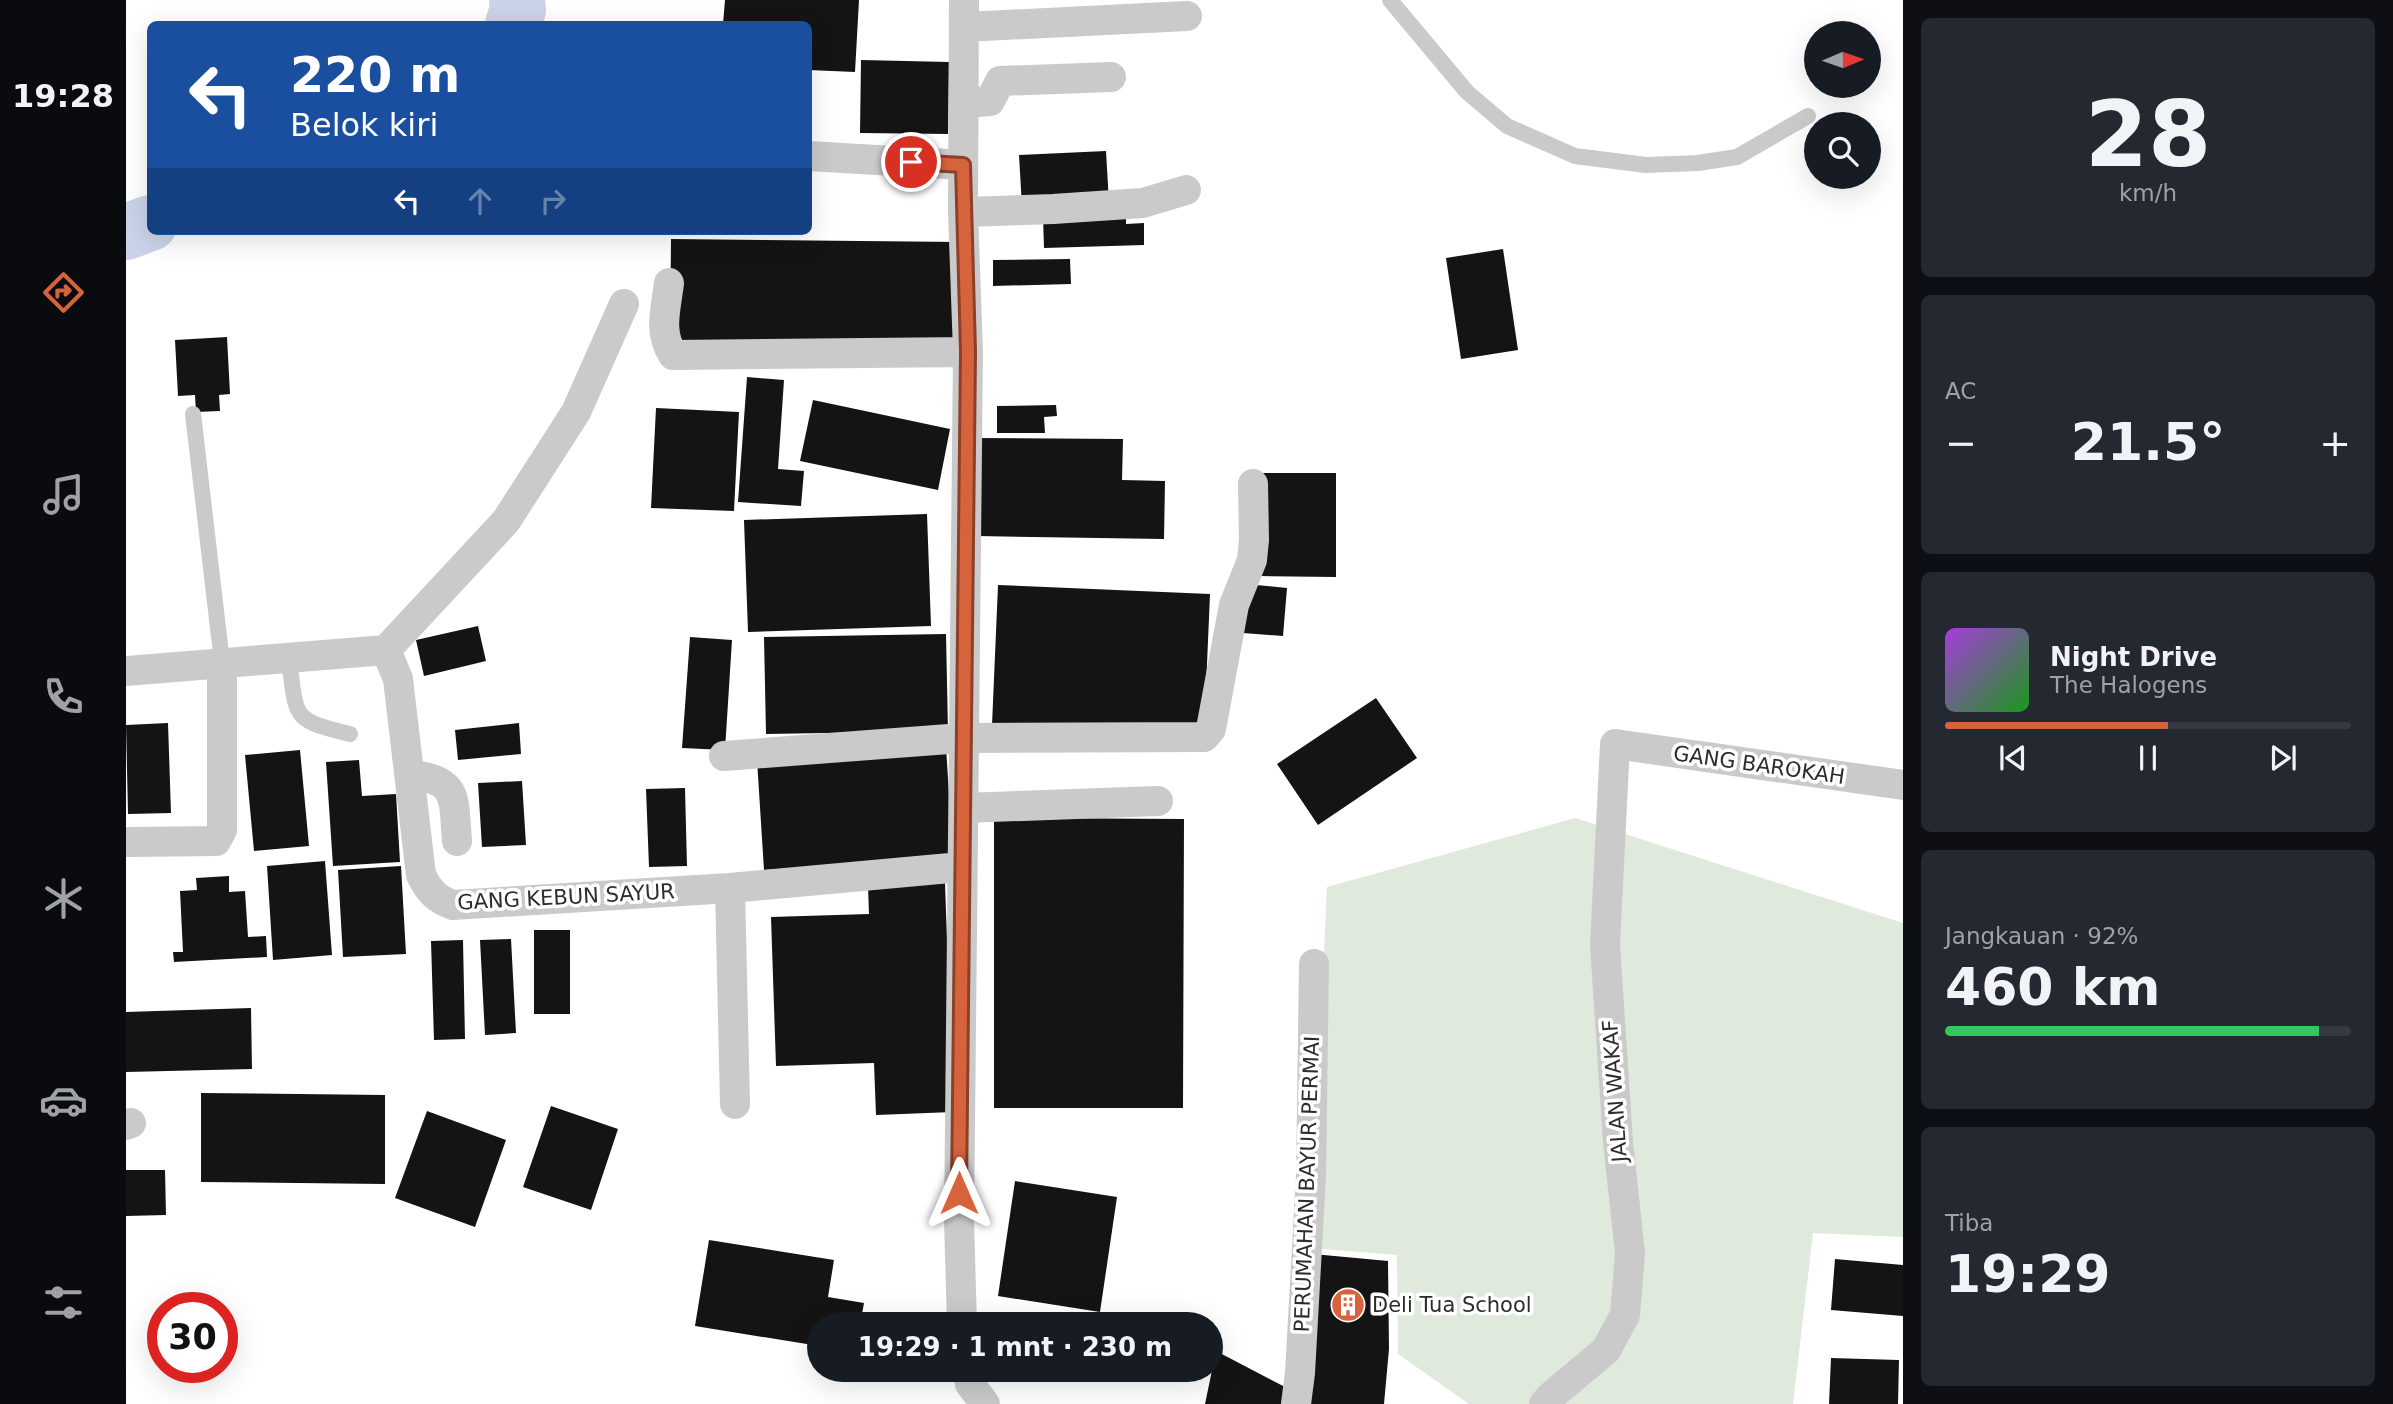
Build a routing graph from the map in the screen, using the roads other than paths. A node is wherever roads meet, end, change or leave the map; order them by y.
1 (1390, 0) edge
2 (964, 14) edge
3 (1187, 16) dead end
4 (1111, 77) dead end
5 (964, 103) junction
6 (1804, 118) edge
7 (812, 156) edge
8 (963, 165) junction
9 (1186, 190) dead end
10 (963, 212) junction
11 (669, 283) dead end
12 (624, 304) dead end
13 (968, 352) junction
14 (192, 414) dead end
15 (1253, 484) dead end
16 (386, 650) junction
17 (289, 660) junction
18 (222, 662) junction
19 (126, 671) edge
20 (351, 734) dead end
21 (962, 738) junction
22 (1615, 744) joint
23 (724, 756) dead end
24 (409, 774) junction
25 (1903, 785) edge
26 (1158, 801) dead end
27 (964, 808) junction
28 (457, 841) dead end
29 (129, 842) dead end
30 (961, 867) junction
31 (730, 888) junction
32 (1314, 964) dead end
33 (735, 1104) dead end
34 (962, 1312) edge
35 (970, 1382) edge
36 (985, 1404) edge
37 (1296, 1404) edge
38 (1544, 1404) edge

1 - 6 lane
2 - 3 street
2 - 5 street
4 - 5 street
5 - 8 street
7 - 8 street
8 - 10 street
9 - 10 street
10 - 13 street
11 - 13 street
12 - 16 street
13 - 21 street
14 - 18 lane
15 - 21 street
16 - 17 street
16 - 24 street, GANG KEBUN SAYUR
17 - 18 street
17 - 20 lane
18 - 19 street
18 - 29 street
21 - 23 street
21 - 27 street
22 - 25 street, GANG BAROKAH
22 - 38 street, JALAN WAKAF
24 - 28 street
24 - 31 street, GANG KEBUN SAYUR
26 - 27 street
27 - 30 street
30 - 31 street, GANG KEBUN SAYUR
30 - 34 street
31 - 33 street
32 - 37 street, PERUMAHAN BAYUR PERMAI
35 - 36 street

